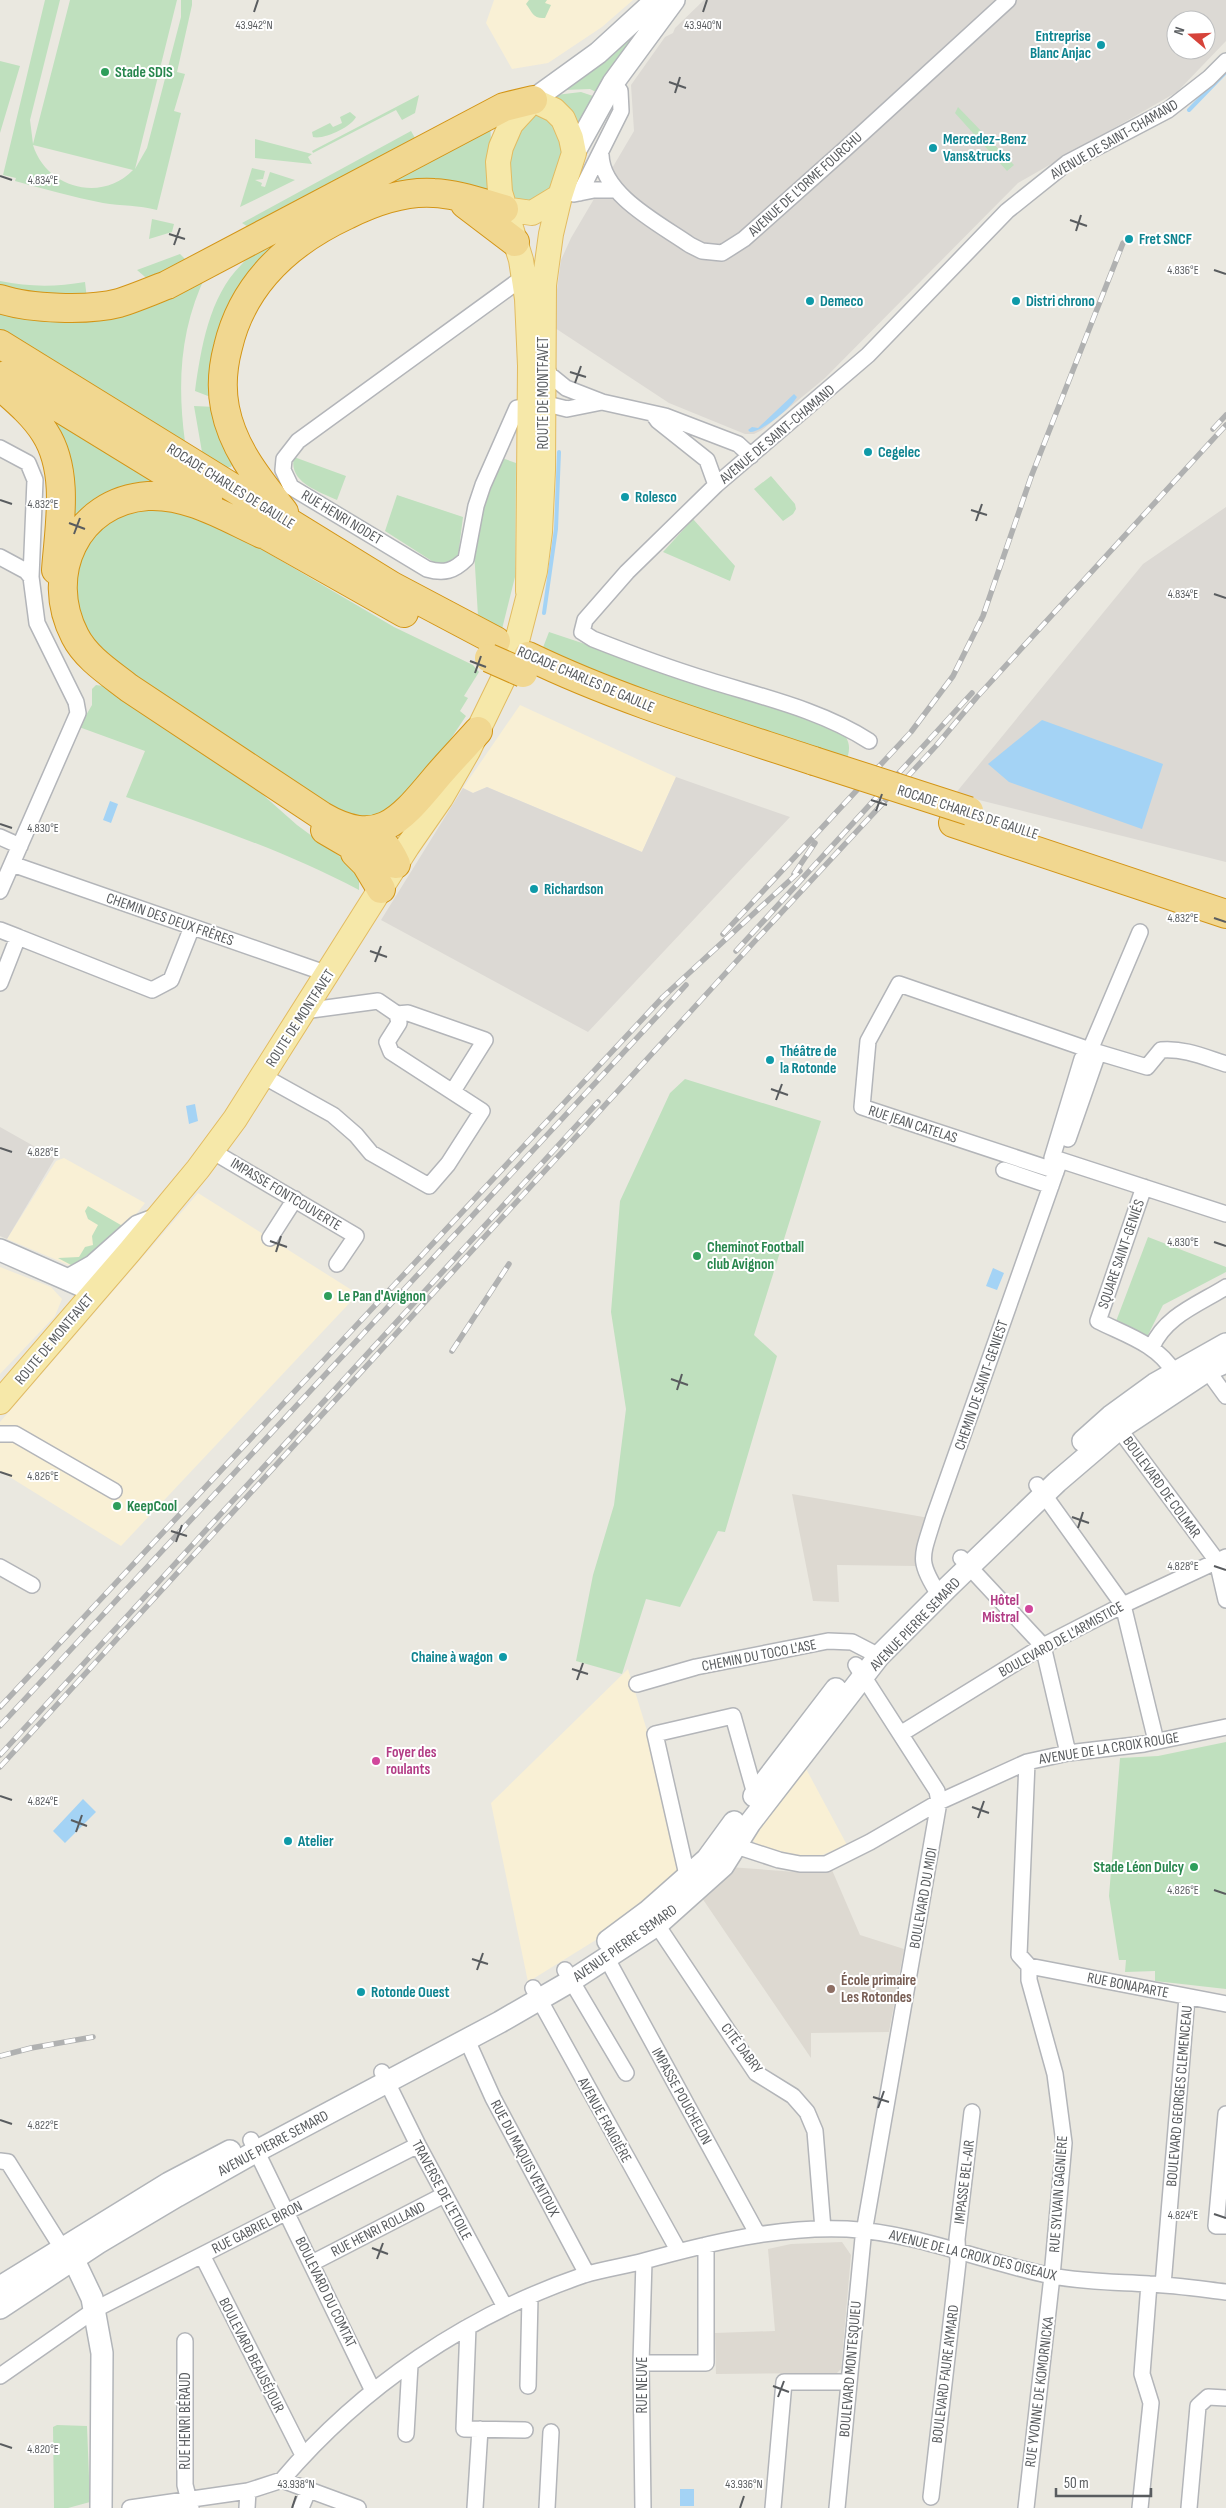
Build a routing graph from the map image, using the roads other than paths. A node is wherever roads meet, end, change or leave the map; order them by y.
1 (656, 0) edge
2 (674, 0) edge
3 (1008, 0) edge
4 (1226, 61) edge
5 (613, 83) junction
6 (533, 100) junction
7 (574, 153) junction
8 (601, 155) junction
9 (615, 190) junction
10 (570, 194) junction
11 (456, 197) junction
12 (504, 209) junction
13 (515, 242) junction
14 (525, 276) junction
15 (0, 299) edge
16 (0, 344) edge
17 (543, 363) junction
18 (0, 372) edge
19 (0, 386) edge
20 (566, 388) junction
21 (602, 402) junction
22 (537, 404) junction
23 (567, 409) junction
24 (652, 414) junction
25 (543, 430) junction
26 (0, 448) edge
27 (750, 456) junction
28 (716, 485) junction
29 (298, 529) junction
30 (262, 534) junction
31 (0, 557) edge
32 (31, 577) junction
33 (528, 591) junction
34 (493, 649) junction
35 (478, 731) junction
36 (868, 741) dead end
37 (961, 817) junction
38 (364, 832) junction
39 (0, 837) edge
40 (338, 839) junction
41 (20, 846) junction
42 (12, 864) junction
43 (396, 864) junction
44 (381, 889) junction
45 (0, 891) edge
46 (1226, 896) edge
47 (1226, 914) edge
48 (192, 927) junction
49 (0, 930) edge
50 (1140, 932) dead end
51 (18, 937) junction
52 (328, 974) junction
53 (0, 984) edge
54 (304, 1011) junction
55 (397, 1014) junction
56 (1094, 1051) junction
57 (1225, 1061) edge
58 (263, 1076) junction
59 (453, 1091) junction
60 (212, 1151) junction
61 (1004, 1170) dead end
62 (1055, 1172) junction
63 (1144, 1187) junction
64 (294, 1199) junction
65 (1226, 1214) edge
66 (154, 1220) junction
67 (270, 1238) dead end
68 (0, 1250) edge
69 (337, 1264) dead end
70 (70, 1279) junction
71 (1226, 1287) edge
72 (92, 1294) junction
73 (1226, 1344) edge
74 (1152, 1347) junction
75 (1211, 1363) edge
76 (1174, 1372) junction
77 (1226, 1396) edge
78 (0, 1402) edge
79 (1120, 1429) junction
80 (0, 1434) edge
81 (1040, 1490) junction
82 (114, 1491) dead end
83 (1221, 1559) edge
84 (966, 1563) junction
85 (0, 1567) edge
86 (32, 1585) dead end
87 (936, 1591) junction
88 (1226, 1600) edge
89 (1123, 1604) junction
90 (1043, 1646) junction
91 (867, 1662) junction
92 (637, 1684) dead end
93 (1226, 1727) edge
94 (902, 1733) junction
95 (1156, 1741) junction
96 (1068, 1753) junction
97 (1027, 1762) junction
98 (755, 1794) junction
99 (939, 1802) junction
100 (728, 1843) junction
101 (687, 1875) junction
102 (657, 1925) junction
103 (606, 1958) junction
104 (1029, 1966) junction
105 (568, 1975) junction
106 (535, 1994) junction
107 (1187, 1997) junction
108 (1226, 2004) edge
109 (467, 2040) junction
110 (626, 2073) dead end
111 (385, 2077) junction
112 (972, 2112) dead end
113 (1226, 2114) edge
114 (254, 2145) junction
115 (418, 2145) junction
116 (0, 2161) edge
117 (444, 2195) junction
118 (287, 2212) junction
119 (1226, 2226) edge
120 (823, 2229) junction
121 (864, 2231) junction
122 (758, 2235) junction
123 (706, 2245) junction
124 (678, 2250) junction
125 (958, 2252) junction
126 (68, 2254) junction
127 (202, 2255) junction
128 (644, 2261) junction
129 (312, 2263) junction
130 (587, 2274) junction
131 (1052, 2276) junction
132 (1156, 2284) junction
133 (0, 2287) edge
134 (1226, 2292) edge
135 (530, 2297) junction
136 (505, 2307) junction
137 (0, 2308) edge
138 (96, 2310) junction
139 (468, 2327) junction
140 (186, 2341) dead end
141 (641, 2363) junction
142 (410, 2364) junction
143 (0, 2376) edge
144 (849, 2382) junction
145 (528, 2386) dead end
146 (373, 2391) junction
147 (1226, 2398) edge
148 (480, 2429) junction
149 (524, 2430) dead end
150 (551, 2432) dead end
151 (406, 2434) dead end
152 (303, 2455) junction
153 (282, 2480) junction
154 (248, 2491) junction
155 (308, 2491) junction
156 (931, 2497) dead end
157 (190, 2504) edge
158 (101, 2508) edge
159 (130, 2508) edge
160 (247, 2508) edge
161 (301, 2508) edge
162 (358, 2508) edge
163 (475, 2508) edge
164 (547, 2508) edge
165 (643, 2508) edge
166 (772, 2508) edge
167 (838, 2508) edge
168 (1026, 2508) edge
169 (1140, 2508) edge
170 (1189, 2508) edge

1 - 6 main road
2 - 5 main road
3 - 9 street, AVENUE DE L'ORME FOURCHU
4 - 27 street, AVENUE DE SAINT-CHAMAND
5 - 7 main road
5 - 8 street
6 - 7 main road
6 - 12 main road
6 - 15 highway
7 - 10 main road
8 - 9 street, AVENUE DE L'ORME FOURCHU
8 - 10 street
9 - 10 street
10 - 12 main road
10 - 17 main road, ROUTE DE MONTFAVET
11 - 12 highway
11 - 13 highway
11 - 29 highway
12 - 13 main road, ROUTE DE MONTFAVET
13 - 14 main road, ROUTE DE MONTFAVET
14 - 22 main road, ROUTE DE MONTFAVET
14 - 22 street, RUE HENRI NODET
16 - 29 highway, ROCADE CHARLES DE GAULLE
17 - 20 street
17 - 22 main road, ROUTE DE MONTFAVET
18 - 30 highway, ROCADE CHARLES DE GAULLE
19 - 40 highway
20 - 21 street
20 - 22 street, RUE HENRI NODET
21 - 23 street
21 - 24 street
22 - 23 street
22 - 25 main road, ROUTE DE MONTFAVET
22 - 33 main road, ROUTE DE MONTFAVET
23 - 25 street
24 - 27 street
24 - 28 street
25 - 33 main road, ROUTE DE MONTFAVET
26 - 32 street
27 - 28 street, AVENUE DE SAINT-CHAMAND
28 - 36 street, AVENUE DE SAINT-CHAMAND
29 - 34 highway, ROCADE CHARLES DE GAULLE
30 - 34 highway, ROCADE CHARLES DE GAULLE
30 - 38 highway
31 - 32 street
32 - 41 street
33 - 35 main road, ROUTE DE MONTFAVET
34 - 37 highway, ROCADE CHARLES DE GAULLE, bridge
35 - 38 highway
35 - 43 main road, ROUTE DE MONTFAVET
37 - 46 highway, ROCADE CHARLES DE GAULLE
37 - 47 highway, ROCADE CHARLES DE GAULLE
38 - 43 highway
39 - 41 street
40 - 43 highway
40 - 44 highway
41 - 42 street
42 - 45 street
42 - 48 street, CHEMIN DES DEUX FRÈRES
43 - 44 main road, ROUTE DE MONTFAVET
44 - 52 main road, ROUTE DE MONTFAVET
48 - 51 street
48 - 52 street, CHEMIN DES DEUX FRÈRES
49 - 51 street
50 - 56 street, CHEMIN DE SAINT-GENIEST
51 - 53 street
52 - 54 main road, ROUTE DE MONTFAVET
54 - 55 street
54 - 58 main road, ROUTE DE MONTFAVET
55 - 59 street
55 - 59 street
56 - 57 street
56 - 62 street, CHEMIN DE SAINT-GENIEST
56 - 62 street, RUE JEAN CATELAS
58 - 59 street
58 - 60 main road, ROUTE DE MONTFAVET
60 - 64 street, IMPASSE FONTCOUVERTE
60 - 66 main road, ROUTE DE MONTFAVET
61 - 62 street
62 - 63 street
62 - 87 street, CHEMIN DE SAINT-GENIEST
63 - 65 street
63 - 74 street, SQUARE SAINT-GENIÉS
64 - 67 street
64 - 69 street, IMPASSE FONTCOUVERTE
66 - 70 main road
66 - 72 main road, ROUTE DE MONTFAVET
68 - 70 main road
70 - 72 main road
71 - 74 street
72 - 78 main road, ROUTE DE MONTFAVET
73 - 75 main road, AVENUE PIERRE SEMARD
74 - 76 street, SQUARE SAINT-GENIÉS
75 - 76 main road, AVENUE PIERRE SEMARD
75 - 77 street
75 - 79 main road, AVENUE PIERRE SEMARD
76 - 81 main road, AVENUE PIERRE SEMARD
79 - 81 main road, AVENUE PIERRE SEMARD
79 - 83 street, BOULEVARD DE COLMAR
80 - 82 street
81 - 84 main road, AVENUE PIERRE SEMARD
81 - 89 street
83 - 88 street, BOULEVARD DE COLMAR
83 - 89 street, BOULEVARD DE L'ARMISTICE
84 - 87 main road, AVENUE PIERRE SEMARD
84 - 90 street
85 - 86 street
87 - 91 main road, AVENUE PIERRE SEMARD
89 - 90 street, BOULEVARD DE L'ARMISTICE
89 - 95 street
90 - 94 street, BOULEVARD DE L'ARMISTICE
90 - 96 street
91 - 92 street, CHEMIN DU TOCO L'ASE
91 - 94 street
91 - 98 main road, AVENUE PIERRE SEMARD
91 - 100 main road, AVENUE PIERRE SEMARD
93 - 95 street, AVENUE DE LA CROIX ROUGE
94 - 99 street
95 - 96 street, AVENUE DE LA CROIX ROUGE
96 - 97 street, AVENUE DE LA CROIX ROUGE
97 - 99 street, AVENUE DE LA CROIX ROUGE
97 - 104 street, RUE SYLVAIN GAGNIÈRE
98 - 100 main road, AVENUE PIERRE SEMARD
98 - 101 street
99 - 100 street, AVENUE DE LA CROIX ROUGE
99 - 121 street, BOULEVARD DU MIDI
100 - 101 main road, AVENUE PIERRE SEMARD
100 - 102 main road, AVENUE PIERRE SEMARD
101 - 105 main road, AVENUE PIERRE SEMARD
102 - 103 main road, AVENUE PIERRE SEMARD
102 - 120 street, CITÉ DABRY
103 - 105 main road, AVENUE PIERRE SEMARD
103 - 122 street, IMPASSE POUCHELON
104 - 107 street, RUE BONAPARTE
104 - 131 street, RUE SYLVAIN GAGNIÈRE
105 - 106 main road, AVENUE PIERRE SEMARD
105 - 110 street
106 - 109 main road, AVENUE PIERRE SEMARD
106 - 111 main road, AVENUE PIERRE SEMARD
106 - 124 street, AVENUE FRAIGIÈRE
107 - 108 street, RUE BONAPARTE
107 - 132 street, BOULEVARD GEORGES CLEMENCEAU
109 - 111 main road, AVENUE PIERRE SEMARD
109 - 130 street, RUE DU MAQUIS VENTOUX
111 - 114 main road, AVENUE PIERRE SEMARD
111 - 115 street, TRAVERSE DE L'ETOILE
112 - 125 street, IMPASSE BEL-AIR
113 - 119 street
114 - 118 street, BOULEVARD DU COMTAT
114 - 126 main road, AVENUE PIERRE SEMARD
115 - 117 street, TRAVERSE DE L'ETOILE
115 - 118 street, RUE GABRIEL BIRON
116 - 126 street
117 - 129 street, RUE HENRI ROLLAND
117 - 136 street, TRAVERSE DE L'ETOILE
118 - 127 street, RUE GABRIEL BIRON
118 - 129 street, BOULEVARD DU COMTAT
120 - 121 street, AVENUE DE LA CROIX DES OISEAUX
120 - 122 street, AVENUE DE LA CROIX DES OISEAUX
121 - 125 street, AVENUE DE LA CROIX DES OISEAUX
121 - 144 street, BOULEVARD MONTESQUIEU
122 - 123 street, AVENUE DE LA CROIX DES OISEAUX
123 - 124 street, AVENUE DE LA CROIX DES OISEAUX
123 - 141 street
124 - 128 street, AVENUE DE LA CROIX DES OISEAUX
125 - 131 street, AVENUE DE LA CROIX DES OISEAUX
125 - 156 street, BOULEVARD FAURE AYMARD
126 - 133 main road, AVENUE PIERRE SEMARD
126 - 137 main road, AVENUE PIERRE SEMARD
126 - 138 main road
127 - 138 street, RUE GABRIEL BIRON
127 - 152 street, BOULEVARD BEAUSÉJOUR
128 - 130 street, AVENUE DE LA CROIX DES OISEAUX
128 - 141 street, RUE NEUVE
129 - 146 street, BOULEVARD DU COMTAT
130 - 135 street, AVENUE DE LA CROIX DES OISEAUX
131 - 132 street, AVENUE DE LA CROIX DES OISEAUX
131 - 168 street, RUE YVONNE DE KOMORNICKA
132 - 134 street, AVENUE DE LA CROIX DES OISEAUX
132 - 169 street, BOULEVARD GEORGES CLEMENCEAU
135 - 136 street, AVENUE DE LA CROIX DES OISEAUX
135 - 145 street
136 - 139 street, AVENUE DE LA CROIX DES OISEAUX
138 - 143 street, RUE GABRIEL BIRON
138 - 158 main road
139 - 142 street, AVENUE DE LA CROIX DES OISEAUX
139 - 148 street
140 - 157 street, RUE HENRI BÉRAUD
141 - 165 street, RUE NEUVE
142 - 146 street, AVENUE DE LA CROIX DES OISEAUX
142 - 151 street
144 - 166 street
144 - 167 street, BOULEVARD MONTESQUIEU
146 - 152 street, AVENUE DE LA CROIX DES OISEAUX
147 - 170 street
148 - 149 street
148 - 163 street
150 - 164 street
152 - 153 street, AVENUE DE LA CROIX DES OISEAUX
153 - 154 street
153 - 155 street
154 - 157 street
154 - 160 street
155 - 161 street
155 - 162 street
157 - 159 street

